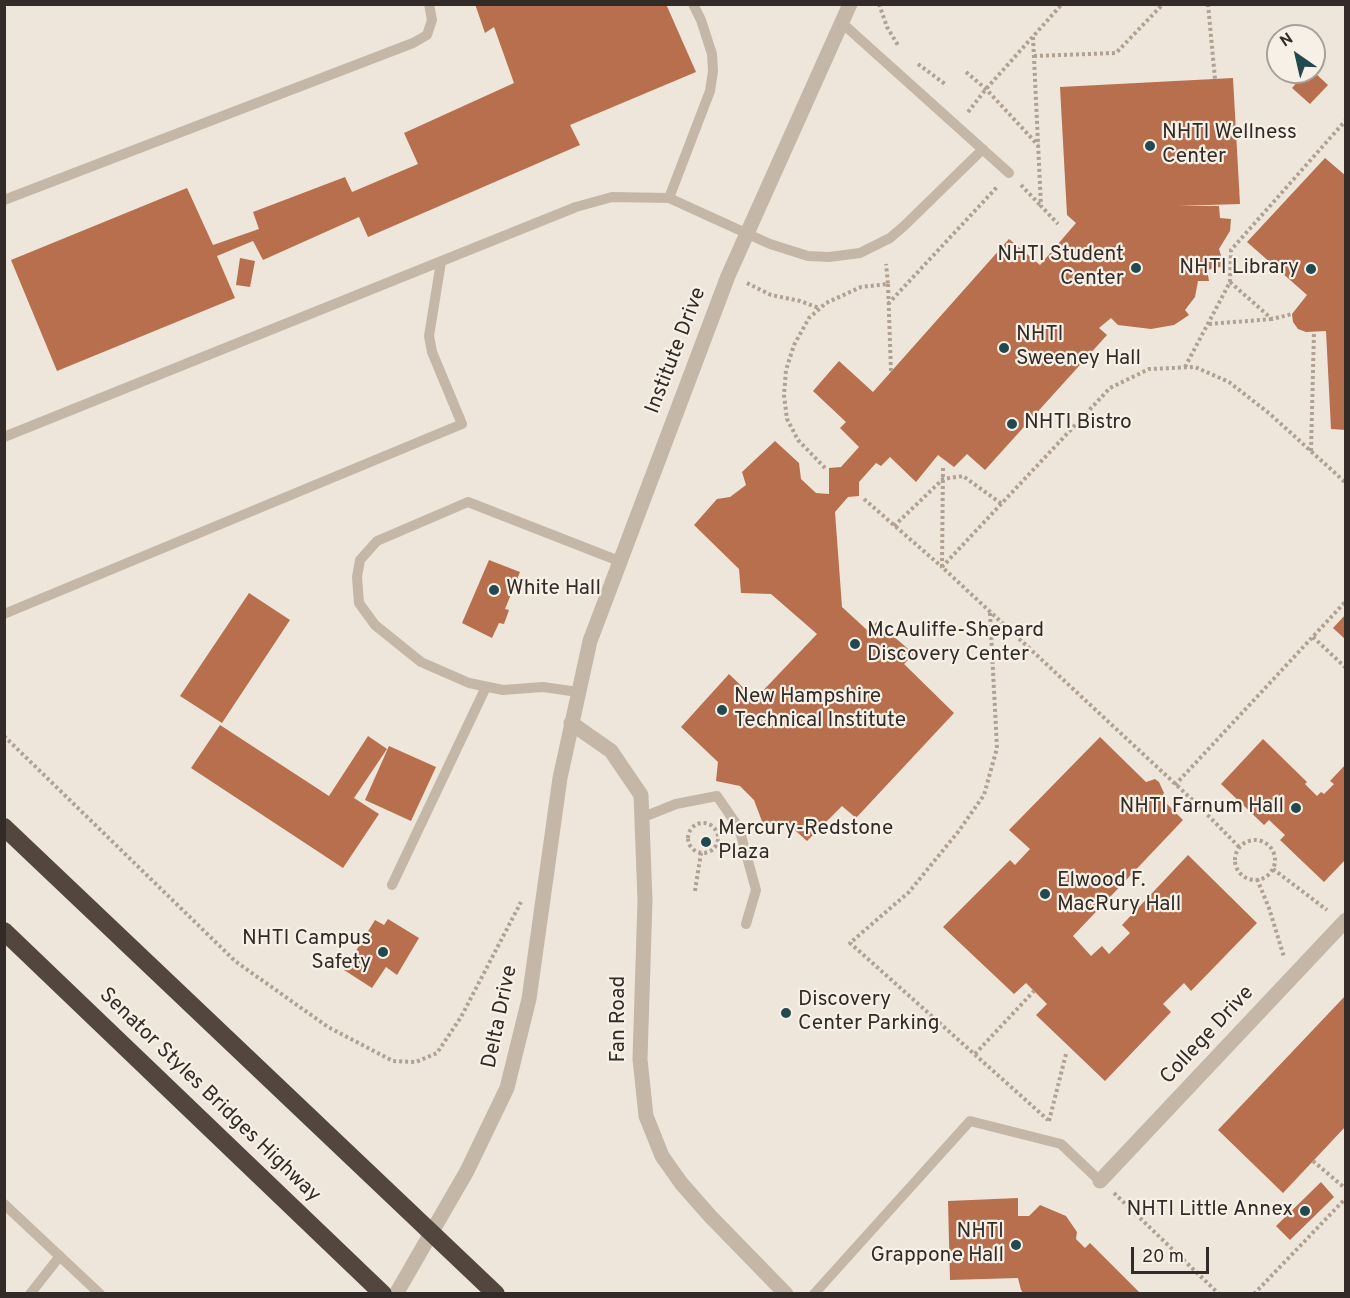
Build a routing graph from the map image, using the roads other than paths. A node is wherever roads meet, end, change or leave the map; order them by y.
1 (429, 4) edge
2 (693, 4) edge
3 (850, 4) edge
4 (842, 23) junction
5 (983, 149) junction
6 (1009, 173) road end
7 (669, 198) junction
8 (4, 200) edge
9 (748, 233) junction
10 (441, 262) junction
11 (4, 436) edge
12 (619, 561) junction
13 (4, 614) edge
14 (486, 687) junction
15 (578, 692) junction
16 (571, 723) junction
17 (641, 819) junction
18 (4, 827) edge
19 (392, 885) dead end
20 (1346, 920) edge
21 (746, 924) dead end
22 (4, 931) edge
23 (1100, 1180) joint
24 (4, 1204) edge
25 (60, 1256) junction
26 (30, 1293) edge
27 (100, 1293) edge
28 (383, 1293) edge
29 (396, 1293) edge
30 (496, 1293) edge
31 (786, 1293) edge
32 (814, 1293) edge

1 - 8 lane
2 - 7 lane
3 - 4 street, Institute Drive
4 - 5 lane
4 - 9 street, Institute Drive
5 - 6 lane
5 - 9 lane
7 - 9 lane
7 - 10 lane
9 - 12 street, Institute Drive
10 - 11 lane
10 - 13 lane
12 - 14 lane
12 - 15 street, Institute Drive
14 - 15 lane
14 - 19 lane
15 - 16 street, Institute Drive
16 - 17 street, Fan Road
16 - 29 street, Delta Drive
17 - 21 lane
17 - 31 street, Fan Road
18 - 30 highway
20 - 23 street, College Drive
22 - 28 highway, Senator Styles Bridges Highway
23 - 32 lane
24 - 25 lane
25 - 26 lane
25 - 27 lane

